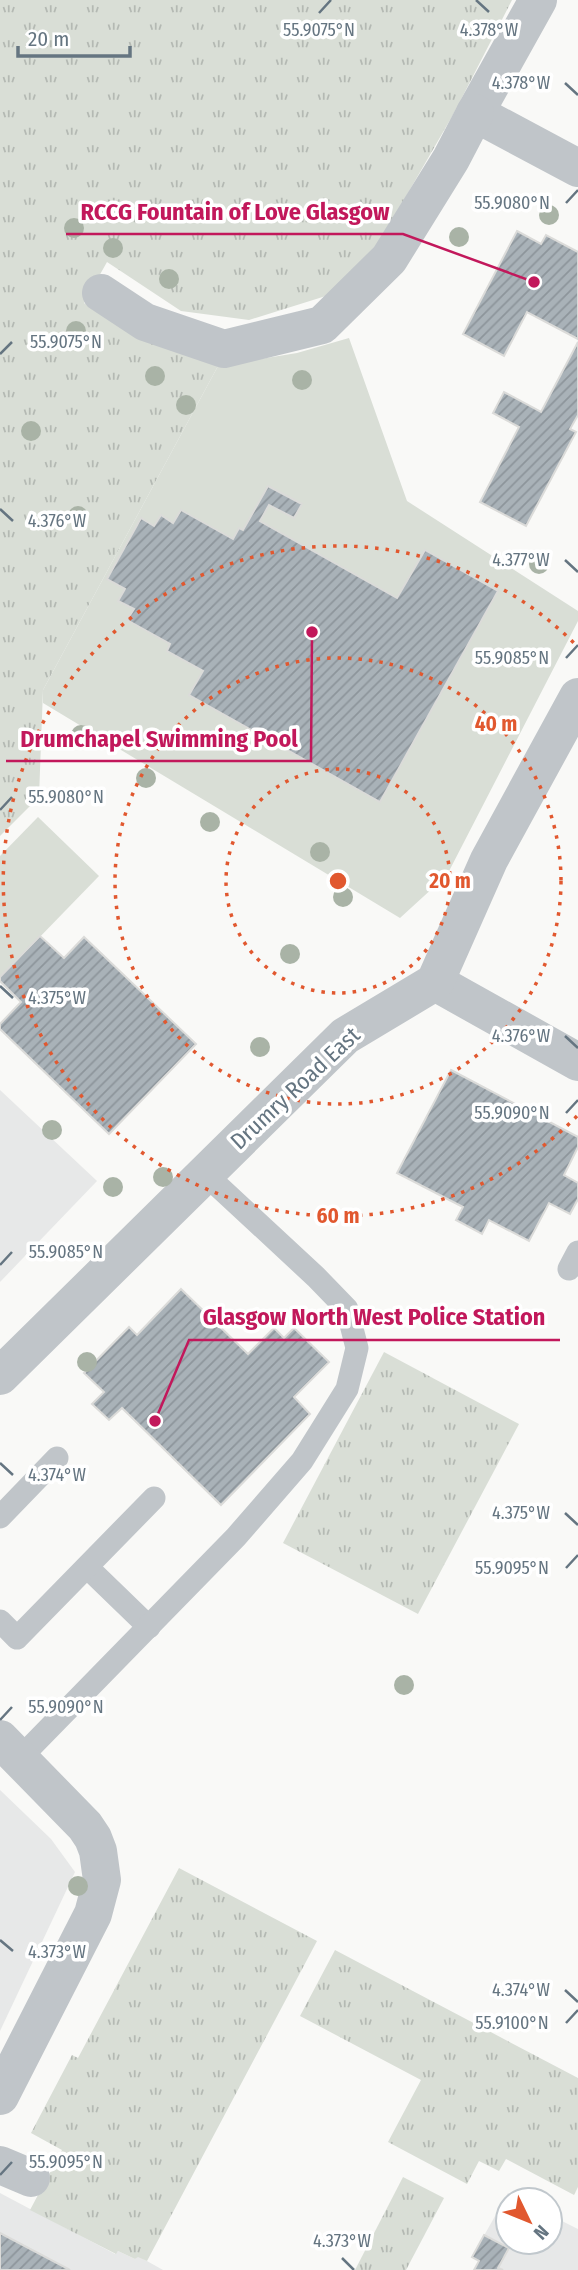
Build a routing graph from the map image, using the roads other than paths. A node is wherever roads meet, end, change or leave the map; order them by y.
1 (538, 0) edge
2 (475, 113) junction
3 (578, 168) edge
4 (101, 293) dead end
5 (578, 697) edge
6 (435, 982) junction
7 (578, 1062) edge
8 (204, 1173) junction
9 (0, 1376) edge
10 (57, 1458) dead end
11 (154, 1498) dead end
12 (0, 1517) edge
13 (87, 1567) junction
14 (0, 1621) edge
15 (149, 1627) junction
16 (10, 1748) edge
17 (0, 2096) edge

1 - 2 street
2 - 3 street
2 - 4 street
5 - 6 street
6 - 7 street
6 - 8 street, Drumry Road East
8 - 9 street, Drumry Road East
8 - 15 lane
10 - 12 lane
11 - 13 lane
13 - 14 lane
13 - 15 lane
15 - 16 lane
16 - 17 street

